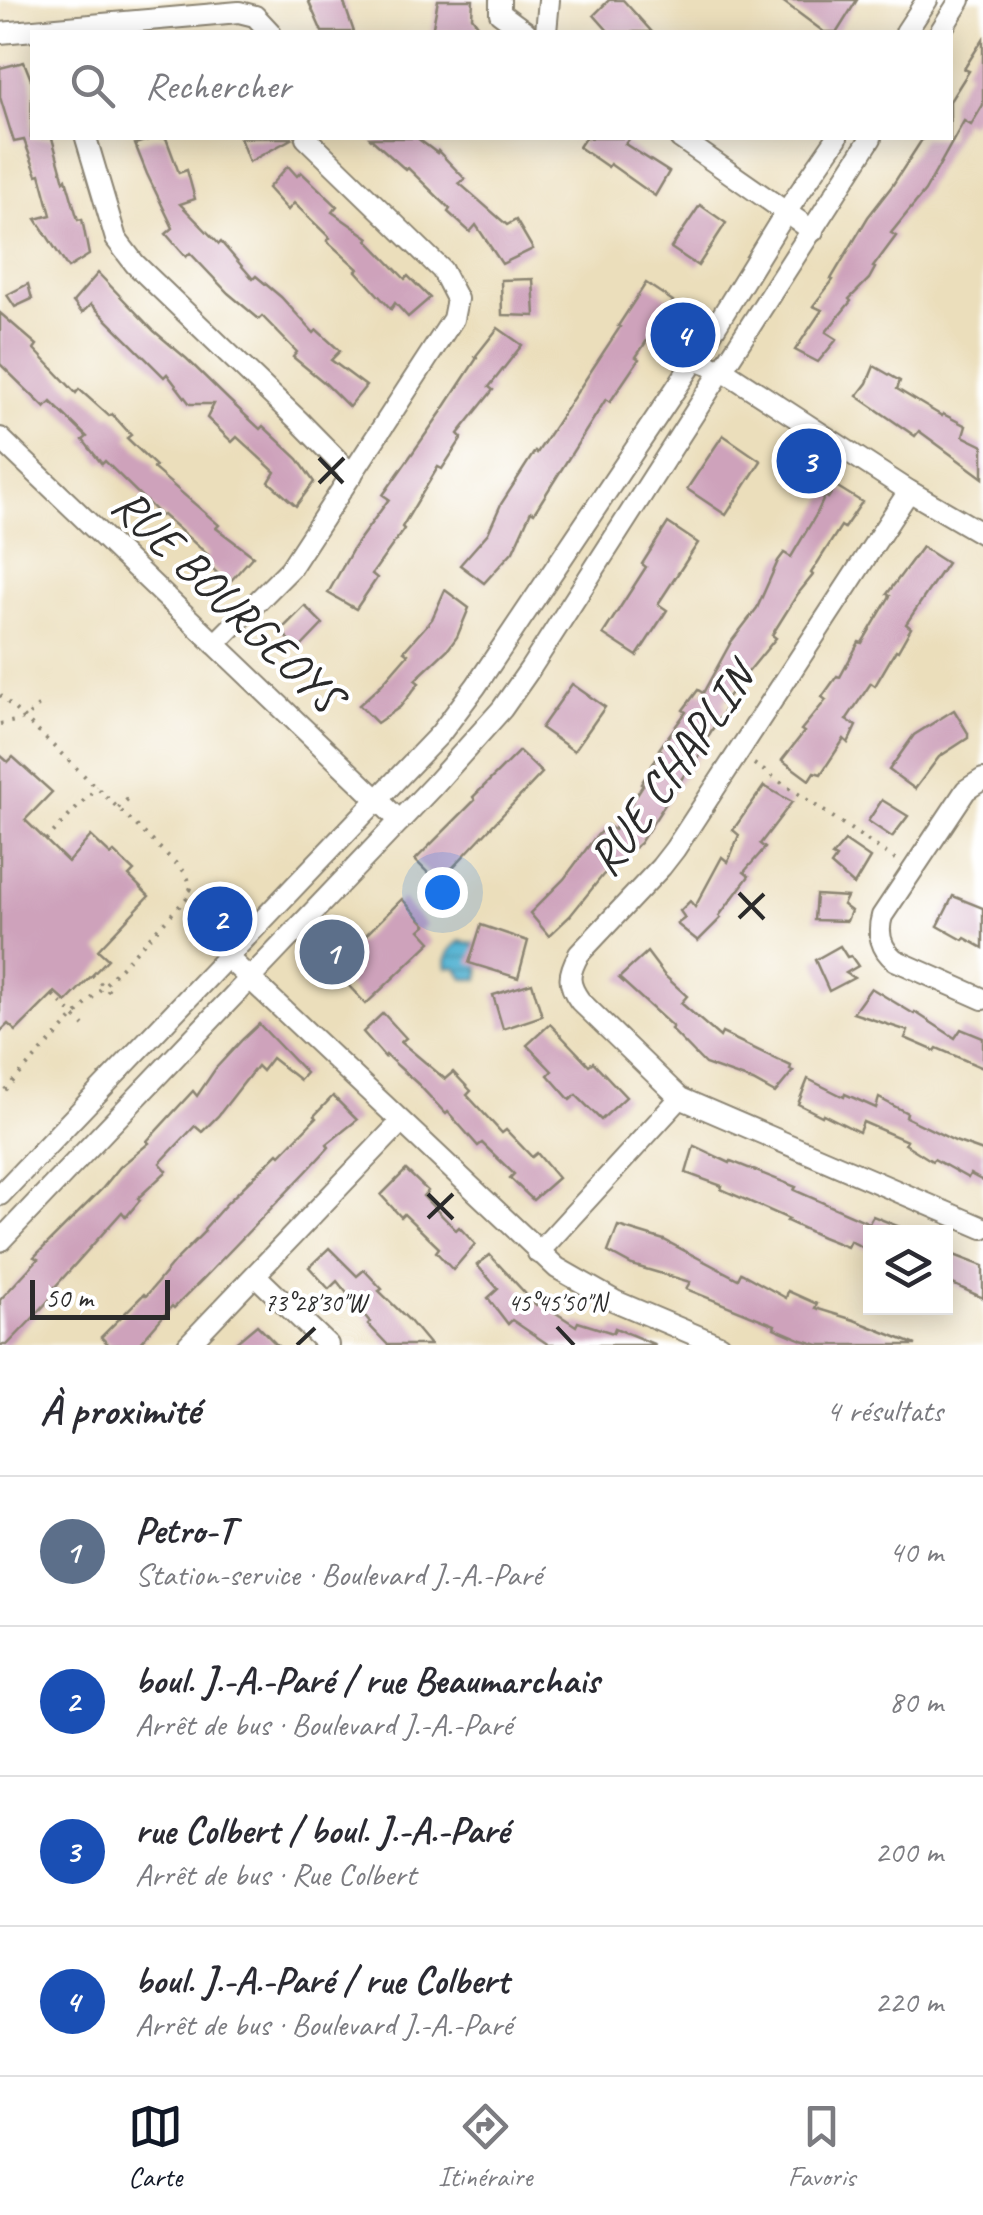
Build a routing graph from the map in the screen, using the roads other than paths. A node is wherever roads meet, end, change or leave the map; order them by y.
1 (500, 0) edge
2 (549, 0) edge
3 (926, 0) edge
4 (960, 0) edge
5 (64, 30) edge
6 (268, 30) edge
7 (523, 30) edge
8 (546, 30) edge
9 (907, 30) edge
10 (941, 30) edge
11 (30, 32) edge
12 (0, 33) edge
13 (87, 140) edge
14 (308, 140) edge
15 (683, 140) edge
16 (836, 140) edge
17 (871, 140) edge
18 (786, 212) junction
19 (813, 231) junction
20 (695, 360) junction
21 (723, 370) junction
22 (1, 441) edge
23 (352, 474) junction
24 (909, 491) junction
25 (983, 534) edge
26 (214, 644) junction
27 (983, 780) edge
28 (378, 799) junction
29 (400, 821) junction
30 (226, 957) junction
31 (249, 979) junction
32 (983, 999) edge
33 (680, 1098) junction
34 (400, 1123) junction
35 (0, 1195) edge
36 (983, 1228) edge
37 (0, 1240) edge
38 (538, 1252) junction
39 (256, 1276) junction
40 (188, 1345) edge
41 (328, 1345) edge
42 (718, 1345) edge

1 - 7 street
2 - 8 street
3 - 9 street
4 - 10 street
5 - 6 street
11 - 12 street
13 - 23 street
14 - 23 street
15 - 18 street
16 - 18 street
17 - 19 street
18 - 19 street
18 - 20 street
19 - 21 street
20 - 21 street
20 - 28 street
21 - 24 street
21 - 29 street
22 - 26 street, RUE BOURGEOYS
23 - 26 street
24 - 25 street
24 - 33 street, RUE CHAPLIN
26 - 28 street, RUE BOURGEOYS
27 - 32 street
28 - 29 street, RUE BOURGEOYS
28 - 30 street
29 - 31 street
30 - 31 street
30 - 35 street
31 - 34 street
31 - 37 street
33 - 36 street, RUE CHAPLIN
33 - 38 street
34 - 38 street
34 - 39 street
38 - 42 street
39 - 40 street
39 - 41 street

